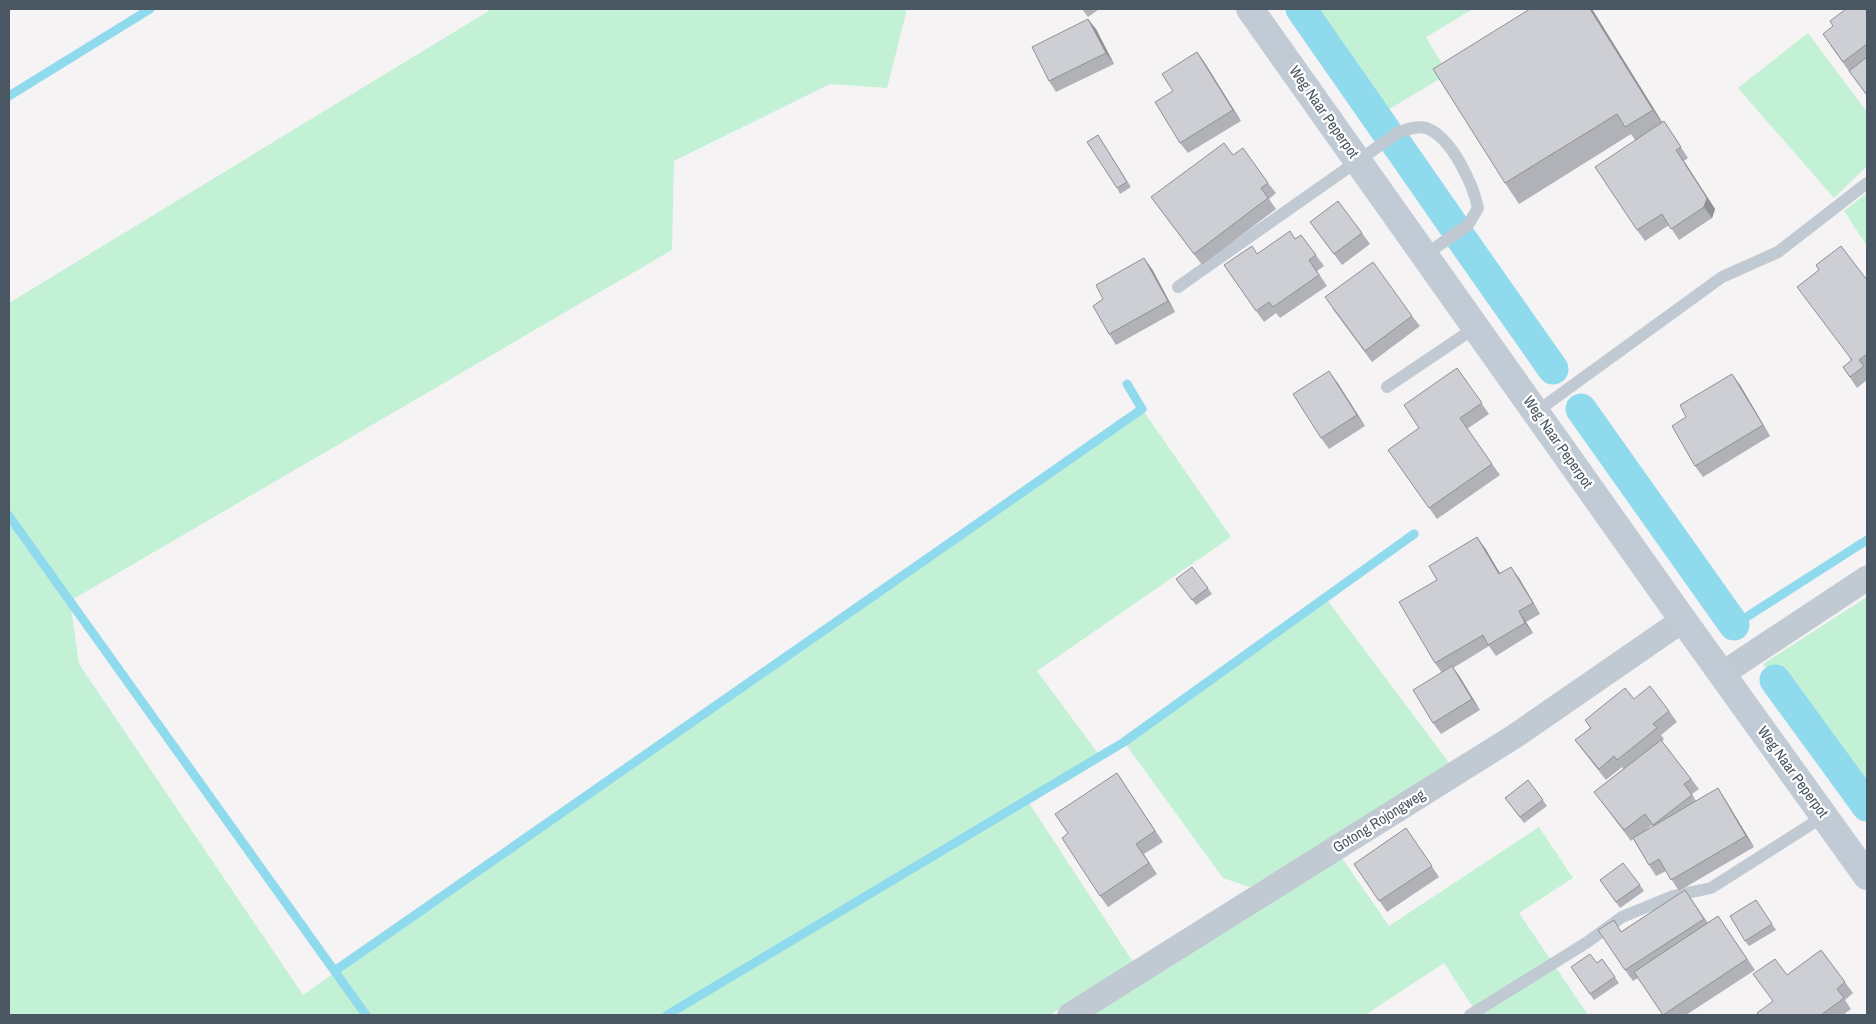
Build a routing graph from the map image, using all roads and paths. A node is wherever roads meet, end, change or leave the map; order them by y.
1 (1250, 9) edge
2 (1358, 161) junction
3 (1867, 183) edge
4 (1425, 255) junction
5 (1178, 287) dead end
6 (1476, 327) junction
7 (1388, 387) dead end
8 (1536, 412) junction
9 (1867, 578) edge
10 (1683, 620) junction
11 (1722, 674) junction
12 (1824, 816) junction
13 (1867, 876) edge
14 (1070, 1015) edge
15 (1470, 1015) edge

1 - 2 street, Weg Naar Peperpot
2 - 4 street, Weg Naar Peperpot
2 - 4 lane
2 - 5 lane
3 - 8 lane
4 - 6 street, Weg Naar Peperpot
6 - 7 lane
6 - 8 street, Weg Naar Peperpot
8 - 10 street, Weg Naar Peperpot
9 - 11 street
10 - 11 street, Weg Naar Peperpot
10 - 14 street, Gotong Rojongweg
11 - 12 street, Weg Naar Peperpot
12 - 13 street, Weg Naar Peperpot
12 - 15 lane

